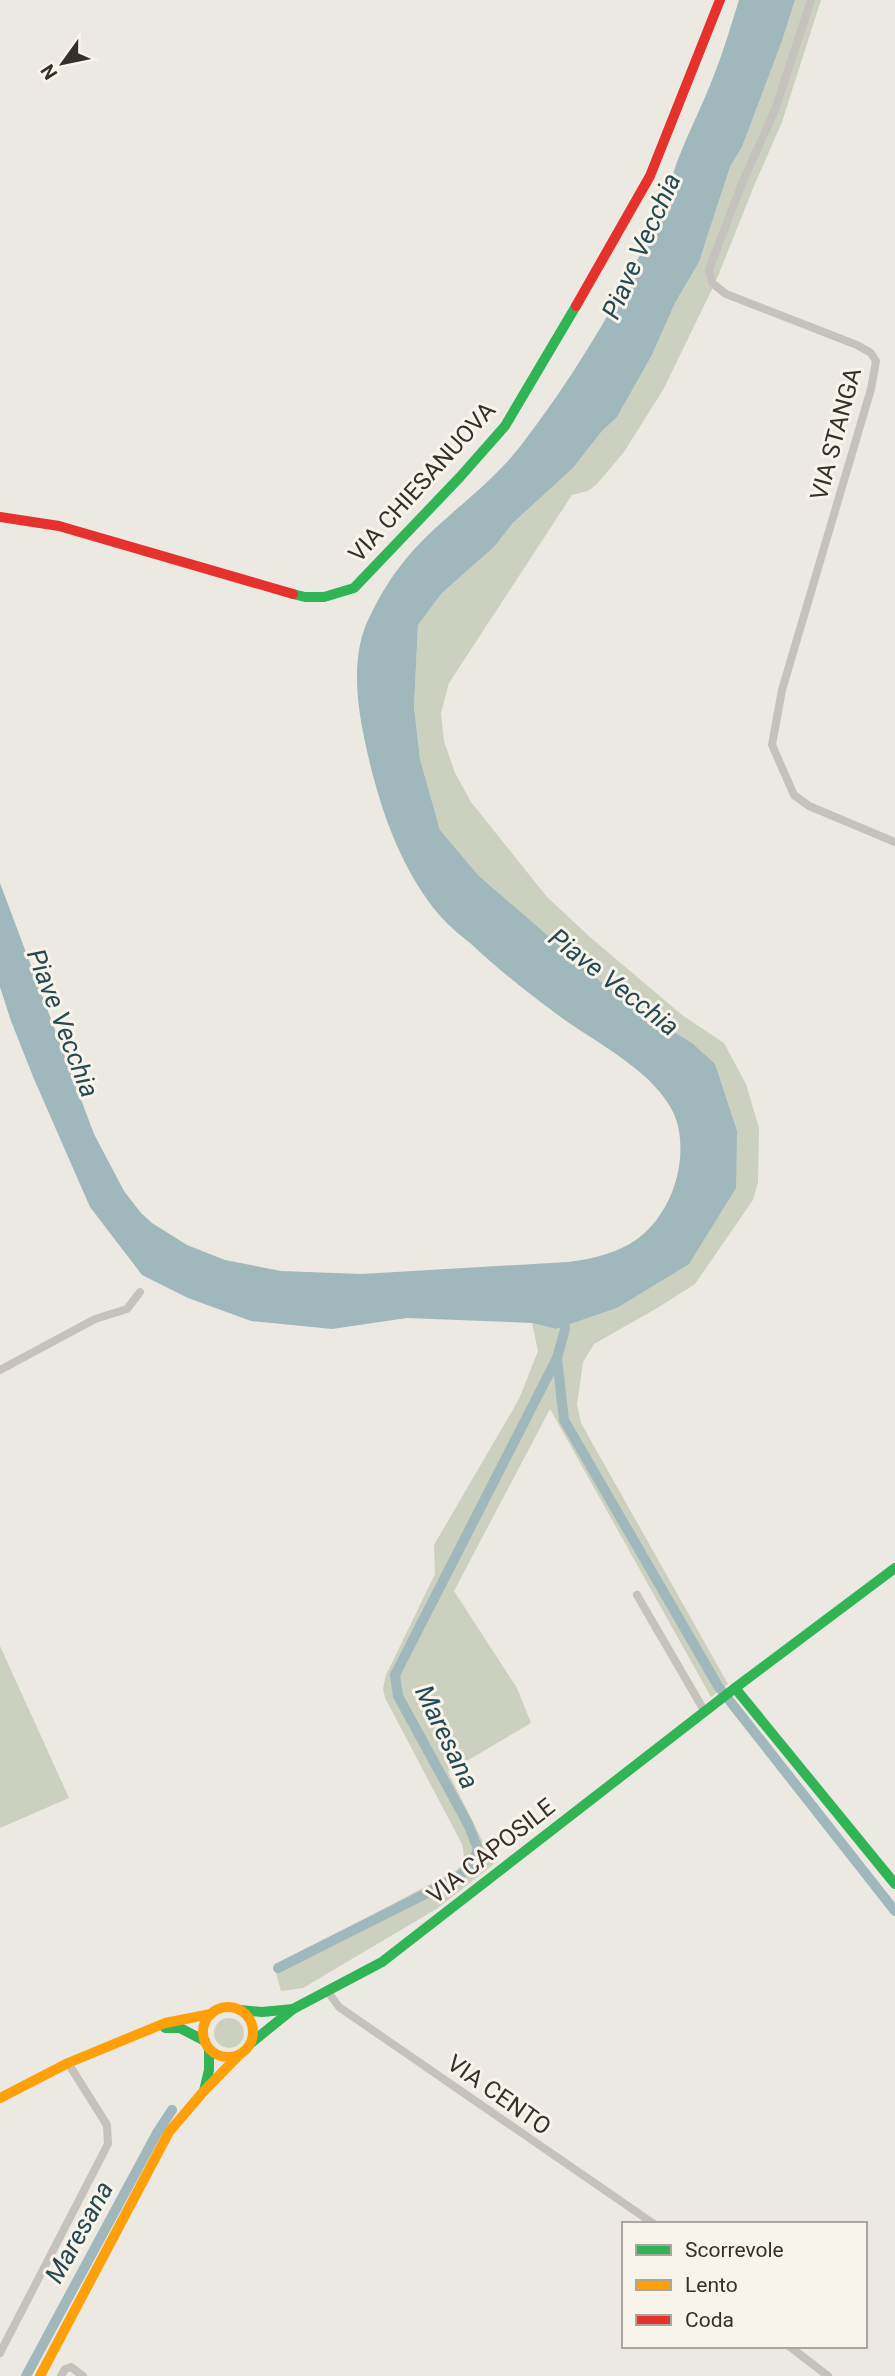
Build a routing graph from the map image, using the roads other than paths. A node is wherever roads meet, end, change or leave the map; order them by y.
1 (720, 0) edge
2 (811, 0) edge
3 (0, 517) edge
4 (895, 842) edge
5 (140, 1292) dead end
6 (0, 1370) edge
7 (895, 1568) edge
8 (637, 1595) dead end
9 (732, 1691) junction
10 (705, 1712) junction
11 (895, 1884) edge
12 (328, 1992) junction
13 (293, 2009) junction
14 (240, 2010) junction
15 (211, 2014) junction
16 (159, 2027) junction
17 (251, 2043) junction
18 (207, 2045) junction
19 (240, 2054) junction
20 (68, 2063) junction
21 (203, 2092) junction
22 (0, 2098) edge
23 (651, 2222) edge
24 (792, 2348) edge
25 (0, 2353) edge
26 (40, 2376) edge
27 (61, 2376) edge
28 (83, 2376) edge
29 (828, 2376) edge

1 - 3 street, VIA CHIESANUOVA
2 - 4 street, VIA STANGA
5 - 6 street
7 - 9 street, VIA CAPOSILE
8 - 10 street
9 - 10 street, VIA CAPOSILE
9 - 11 street
10 - 12 street, VIA CAPOSILE
12 - 13 street, VIA CAPOSILE
12 - 23 street, VIA CENTO
13 - 14 street, VIA CAPOSILE
13 - 17 street, VIA CAPOSILE
14 - 15 street
14 - 17 street
15 - 16 street
15 - 18 street
16 - 18 street
16 - 20 street
17 - 19 street
18 - 19 street
18 - 21 street
19 - 21 street
20 - 22 street
20 - 25 street
21 - 26 street
24 - 29 street
27 - 28 street

